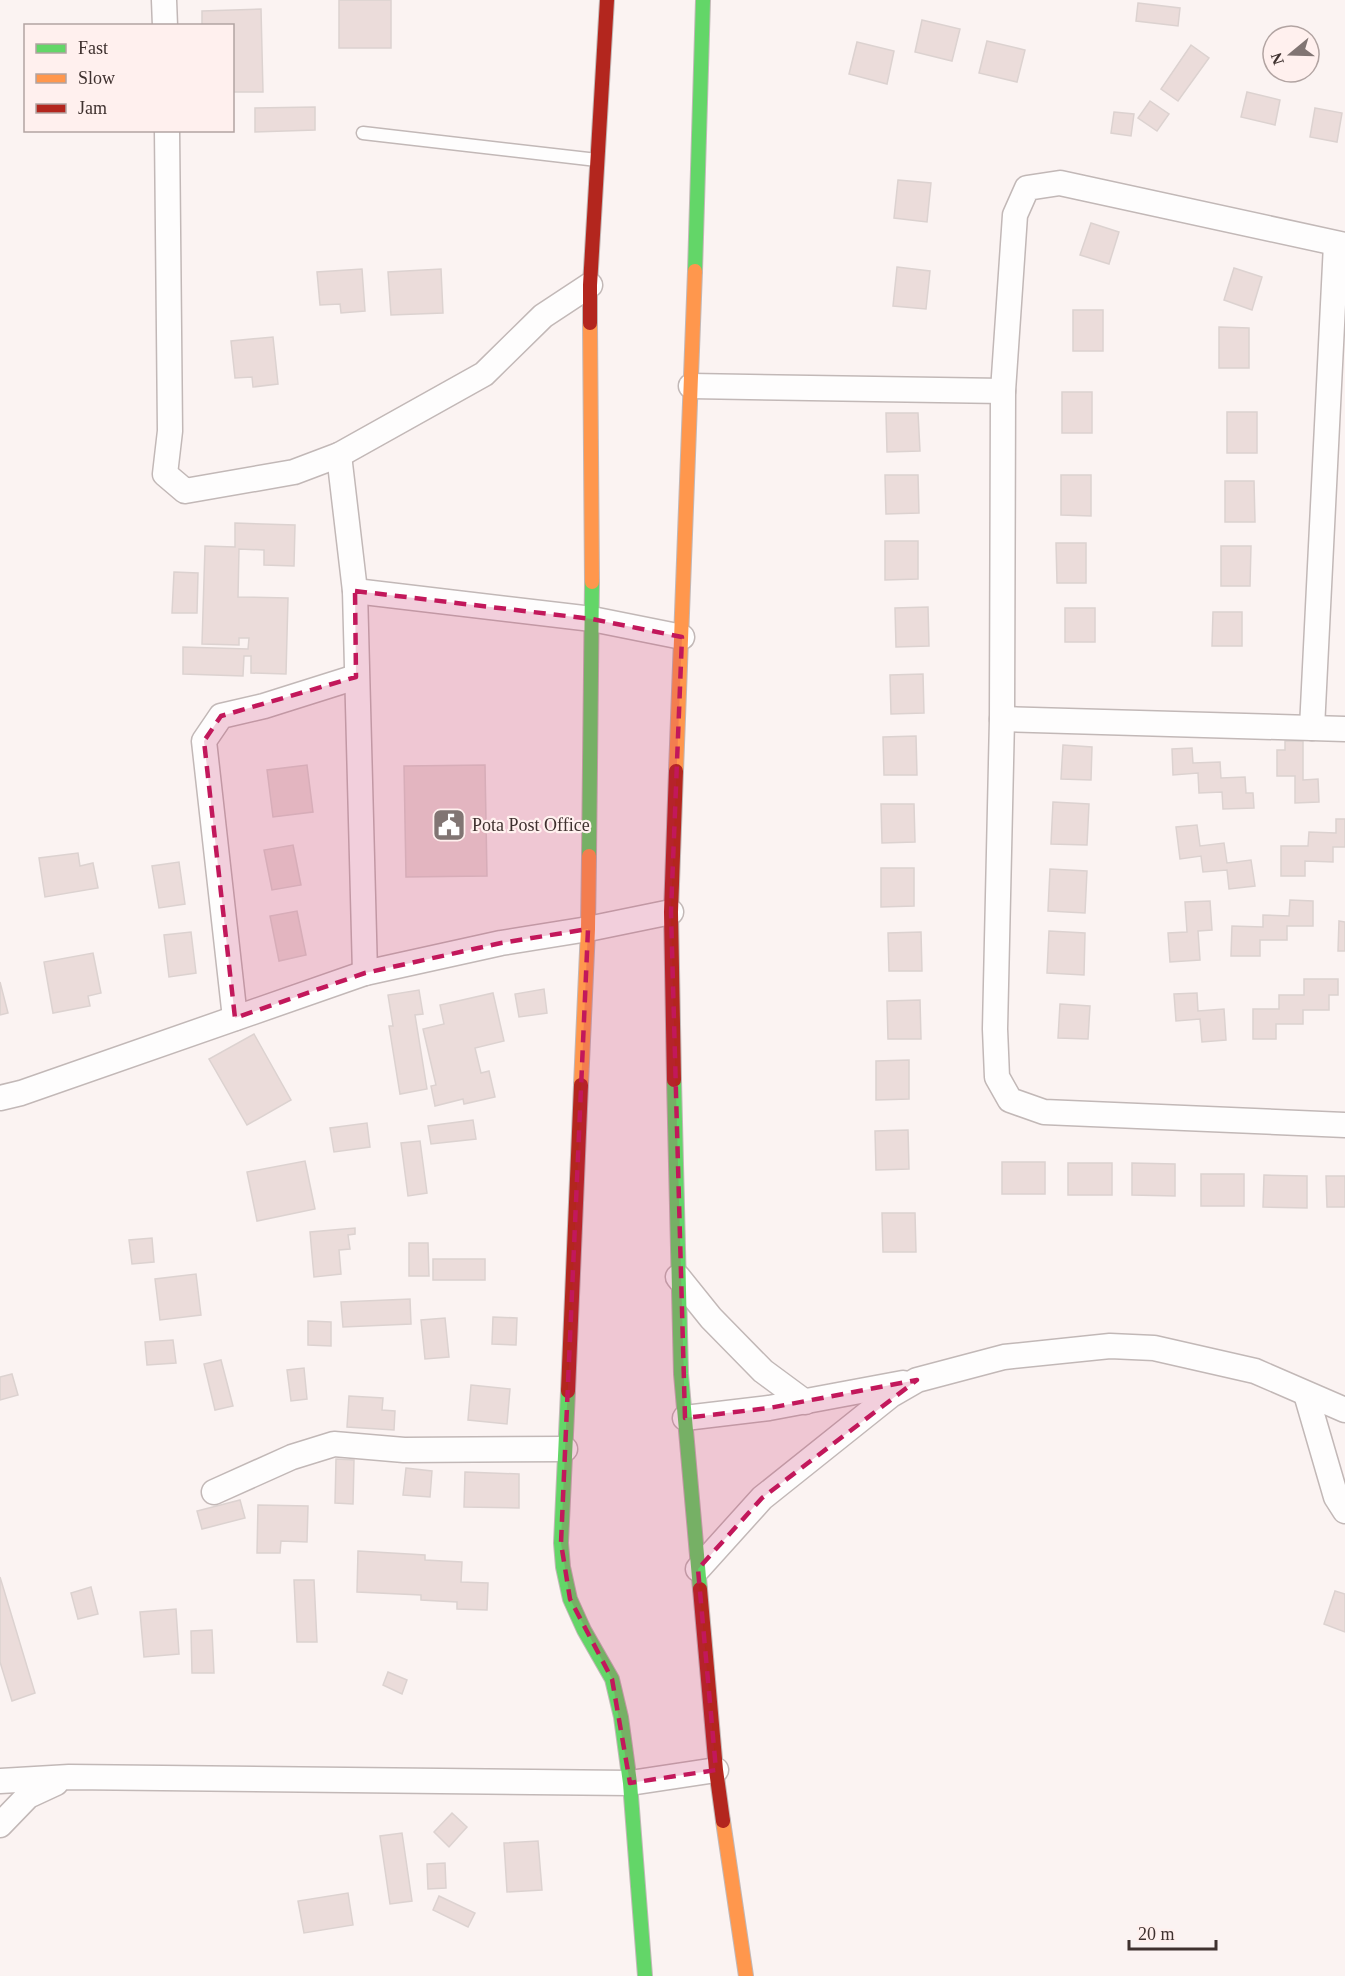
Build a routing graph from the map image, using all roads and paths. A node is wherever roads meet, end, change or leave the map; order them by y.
1 (164, 0) edge
2 (607, 0) edge
3 (703, 0) edge
4 (165, 24) edge
5 (167, 132) edge
6 (363, 133) dead end
7 (598, 160) junction
8 (1340, 244) edge
9 (590, 285) junction
10 (691, 386) junction
11 (1003, 391) junction
12 (339, 454) junction
13 (355, 591) junction
14 (592, 619) junction
15 (682, 636) junction
16 (356, 677) junction
17 (1002, 719) junction
18 (1312, 728) junction
19 (1345, 729) edge
20 (671, 912) junction
21 (588, 929) junction
22 (365, 973) junction
23 (235, 1018) junction
24 (0, 1098) edge
25 (1345, 1125) edge
26 (678, 1276) junction
27 (917, 1380) junction
28 (1306, 1394) junction
29 (805, 1402) junction
30 (1345, 1410) edge
31 (685, 1418) junction
32 (565, 1449) junction
33 (214, 1492) dead end
34 (1345, 1511) edge
35 (698, 1569) junction
36 (716, 1770) junction
37 (69, 1777) junction
38 (0, 1781) edge
39 (630, 1783) junction
40 (0, 1825) edge
41 (645, 1976) edge
42 (746, 1976) edge

1 - 4 street
2 - 7 street
3 - 10 street
5 - 12 street
6 - 7 lane
7 - 9 street
8 - 11 street
8 - 18 street
9 - 12 street
9 - 14 street
10 - 11 street
10 - 15 street
11 - 17 street
12 - 13 street
13 - 14 street
13 - 16 street
14 - 15 street
14 - 21 street
15 - 20 street
16 - 22 street
16 - 23 street
17 - 18 street
17 - 25 street
18 - 19 street
20 - 21 street
20 - 26 street
21 - 22 street
21 - 32 street
22 - 23 street
23 - 24 street
26 - 29 street
26 - 31 street
27 - 28 street
27 - 29 street
27 - 35 street
28 - 30 street
28 - 34 street
29 - 31 street
31 - 35 street
32 - 33 street
32 - 39 street
35 - 36 street
36 - 39 street
36 - 42 street
37 - 38 street
37 - 39 street
37 - 40 street
39 - 41 street

